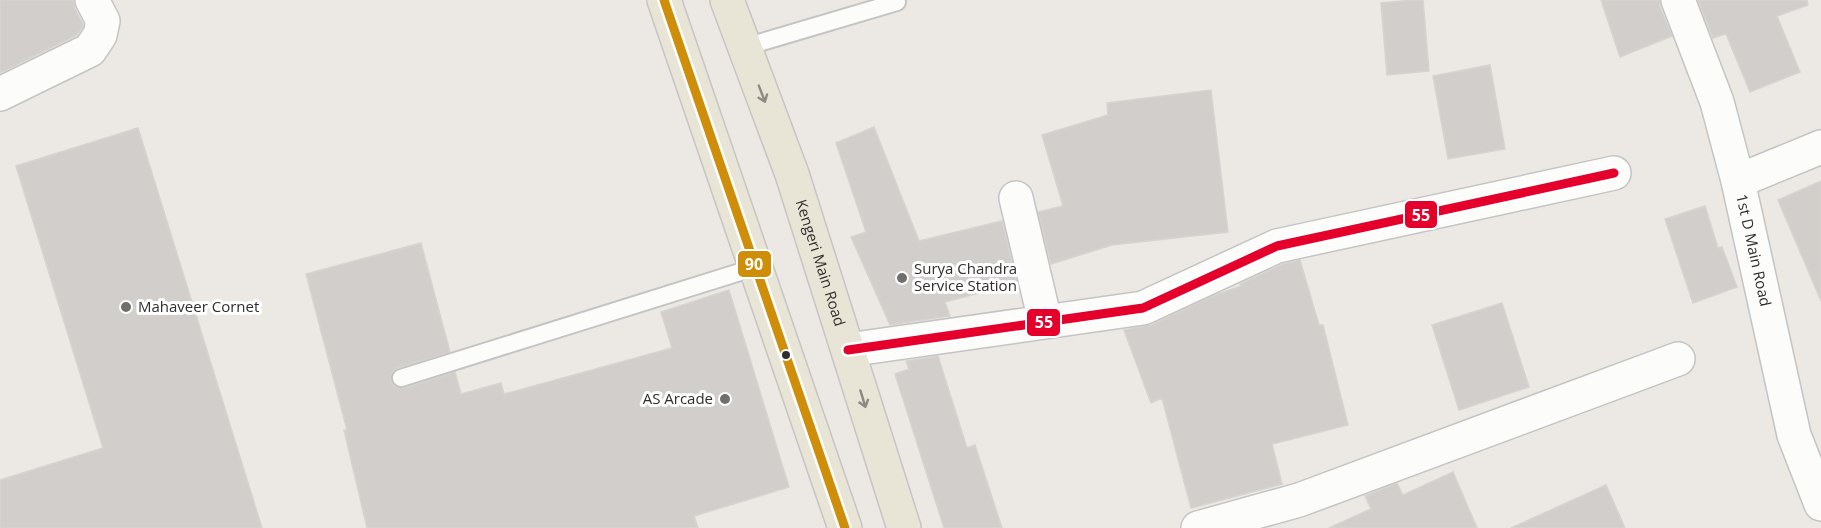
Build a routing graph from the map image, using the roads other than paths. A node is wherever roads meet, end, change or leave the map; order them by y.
1 (92, 0) edge
2 (664, 0) edge
3 (727, 0) edge
4 (1678, 0) edge
5 (897, 2) dead end
6 (745, 47) junction
7 (0, 94) edge
8 (1821, 147) edge
9 (1614, 173) dead end
10 (1738, 181) junction
11 (1016, 198) dead end
12 (756, 267) junction
13 (1045, 321) junction
14 (848, 350) junction
15 (1678, 359) dead end
16 (400, 378) dead end
17 (1808, 429) edge
18 (1821, 504) edge
19 (845, 528) edge
20 (902, 528) edge
21 (1198, 528) edge

1 - 7 street
2 - 12 main road
3 - 6 main road, Kengeri Main Road
4 - 10 street, 1st D Main Road
5 - 6 lane
6 -> 14 main road, Kengeri Main Road
8 - 10 street
9 - 13 street
10 - 17 street, 1st D Main Road
11 - 13 street
12 - 16 lane
12 - 19 main road
13 - 14 street
14 -> 20 main road, Kengeri Main Road
15 - 21 street
17 - 18 street, 1st D Main Road

